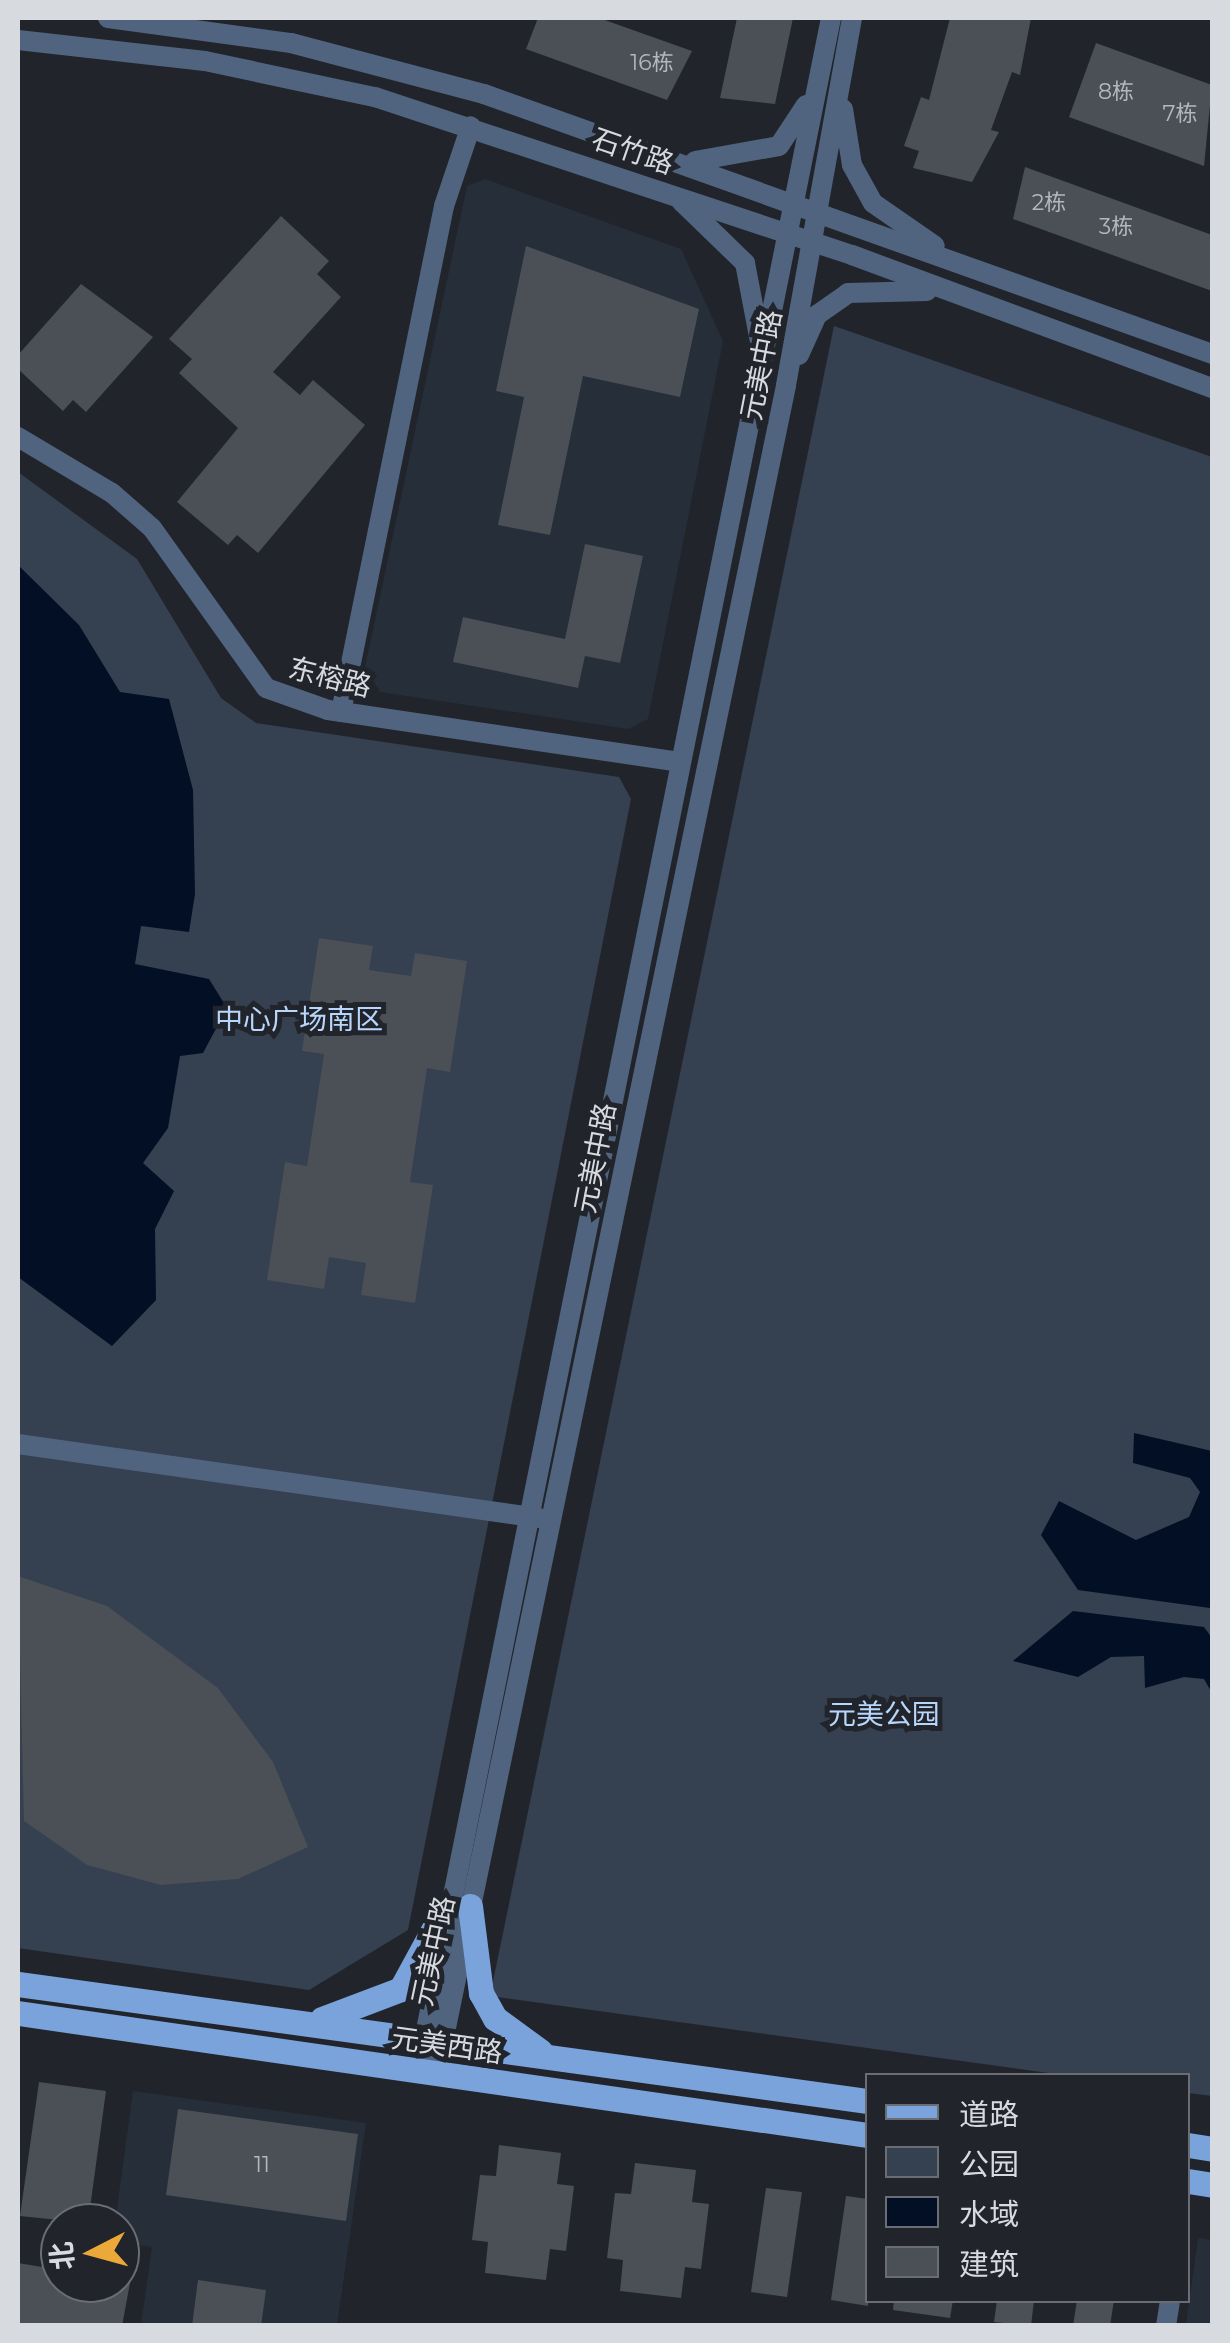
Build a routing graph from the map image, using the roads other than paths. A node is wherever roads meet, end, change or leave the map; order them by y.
1 (108, 18) edge
2 (830, 18) edge
3 (852, 18) edge
4 (18, 40) edge
5 (818, 76) junction
6 (840, 78) junction
7 (471, 126) junction
8 (677, 160) junction
9 (672, 193) junction
10 (798, 204) junction
11 (818, 212) junction
12 (802, 238) junction
13 (962, 264) junction
14 (956, 294) junction
15 (1212, 354) edge
16 (759, 379) junction
17 (786, 384) junction
18 (1212, 388) edge
19 (18, 437) edge
20 (341, 712) junction
21 (679, 762) junction
22 (18, 1444) edge
23 (526, 1516) junction
24 (551, 1520) junction
25 (458, 1906) junction
26 (18, 1984) edge
27 (18, 2014) edge
28 (292, 2022) junction
29 (431, 2041) junction
30 (554, 2058) junction
31 (425, 2072) junction
32 (865, 2101) edge
33 (865, 2136) edge

1 - 8 street, 石竹路
2 - 5 street, 元美中路
3 - 6 street, 元美中路
4 - 7 street, 石竹路
5 - 8 street
5 - 10 street, 元美中路
6 - 11 street, 元美中路
6 - 13 street
7 - 9 street, 石竹路
7 - 20 street
8 - 10 street, 石竹路
9 - 12 street, 石竹路
9 - 16 street
10 - 11 street, 石竹路
10 - 12 street, 元美中路
11 - 12 street, 元美中路
11 - 13 street, 石竹路
12 - 14 street, 石竹路
12 - 16 street, 元美中路
12 - 17 street, 元美中路
13 - 15 street, 石竹路
14 - 17 street
14 - 18 street, 石竹路
16 - 21 street, 元美中路
17 - 24 street, 元美中路
19 - 20 street, 东榕路
20 - 21 street, 东榕路
21 - 23 street, 元美中路
22 - 23 street
23 - 24 street
23 - 25 street, 元美中路
24 - 25 street, 元美中路
25 - 28 main road
25 - 29 street, 元美中路
25 - 30 main road
26 - 28 main road, 元美西路
27 - 31 main road, 元美西路
28 - 29 main road, 元美西路
29 - 30 main road, 元美西路
29 - 31 street, 元美中路
30 - 32 main road, 元美西路
31 - 33 main road, 元美西路

